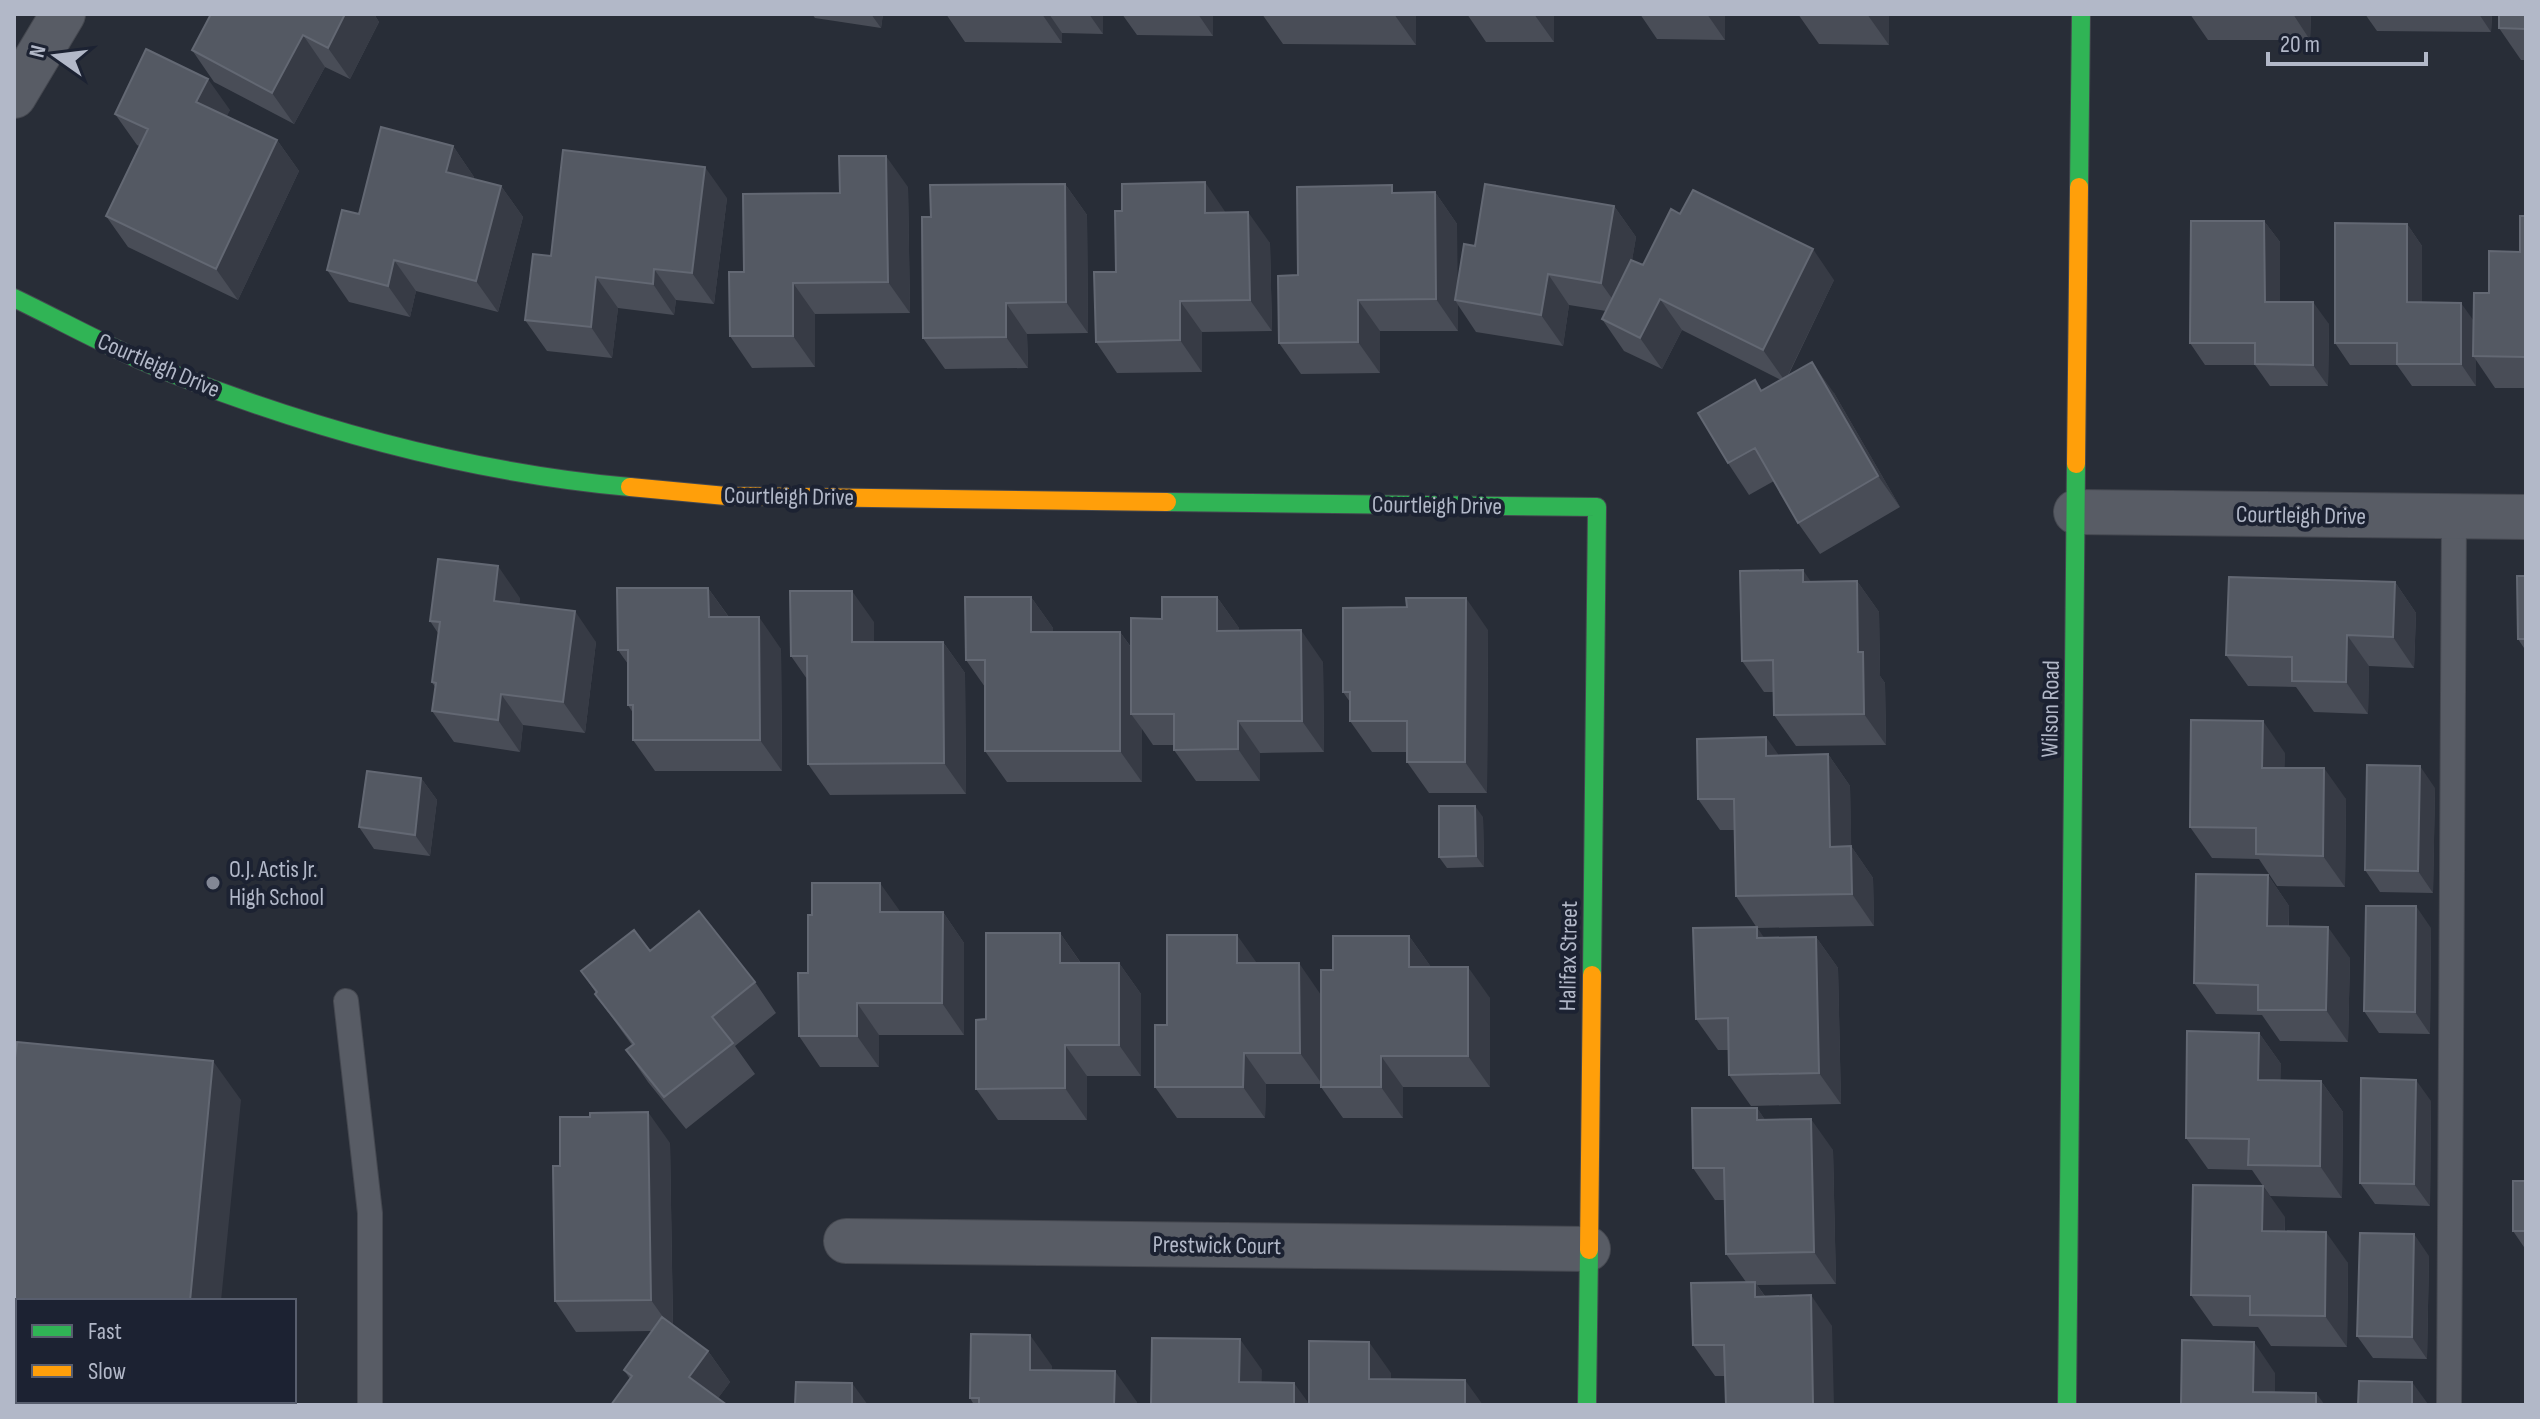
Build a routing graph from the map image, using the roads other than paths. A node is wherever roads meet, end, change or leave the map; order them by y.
1 (63, 14) edge
2 (2081, 14) edge
3 (14, 96) edge
4 (14, 298) edge
5 (1597, 507) joint
6 (2076, 512) junction
7 (2454, 516) junction
8 (2526, 517) edge
9 (346, 1001) dead end
10 (846, 1241) dead end
11 (1588, 1249) junction
12 (370, 1405) edge
13 (1587, 1405) edge
14 (2067, 1405) edge
15 (2449, 1405) edge

1 - 3 street
2 - 6 street, Wilson Road
4 - 5 street, Courtleigh Drive
5 - 11 street, Halifax Street
6 - 7 street, Courtleigh Drive
6 - 14 street, Wilson Road
7 - 8 street, Courtleigh Drive
7 - 15 lane
9 - 12 lane
10 - 11 street, Prestwick Court
11 - 13 street, Halifax Street

